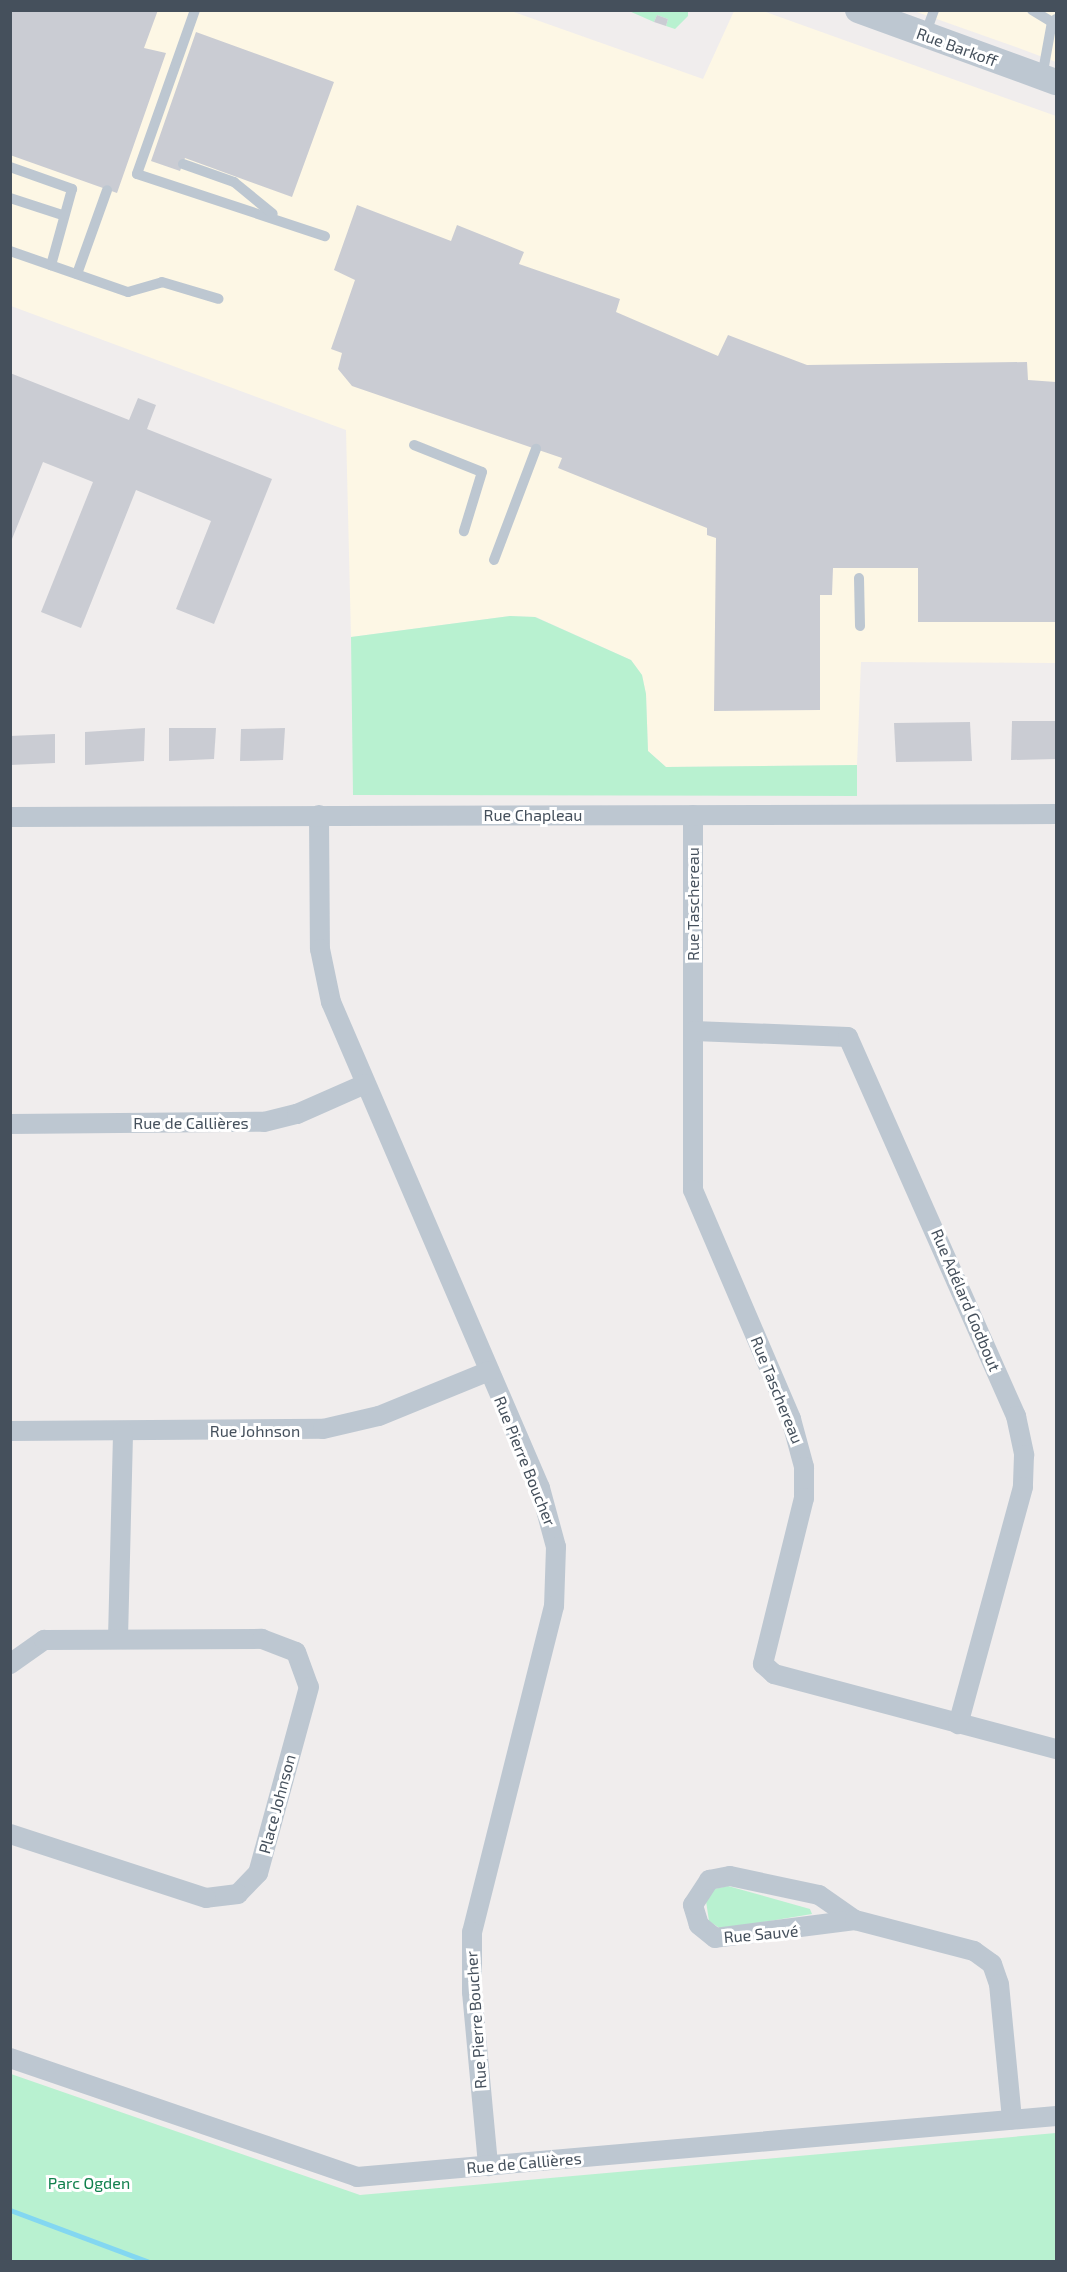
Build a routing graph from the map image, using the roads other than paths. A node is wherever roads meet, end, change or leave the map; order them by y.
1 (195, 10) edge
2 (934, 10) edge
3 (1032, 10) edge
4 (865, 12) edge
5 (1055, 21) edge
6 (925, 35) junction
7 (1049, 80) edge
8 (183, 164) dead end
9 (10, 167) edge
10 (107, 190) dead end
11 (10, 198) edge
12 (62, 215) junction
13 (278, 219) junction
14 (325, 236) dead end
15 (10, 251) edge
16 (51, 265) junction
17 (77, 274) junction
18 (219, 299) dead end
19 (414, 446) dead end
20 (536, 449) dead end
21 (464, 531) dead end
22 (494, 560) dead end
23 (860, 578) dead end
24 (860, 626) dead end
25 (1056, 814) edge
26 (319, 815) junction
27 (693, 815) junction
28 (10, 817) edge
29 (694, 1031) junction
30 (365, 1084) junction
31 (10, 1124) edge
32 (489, 1371) junction
33 (10, 1431) edge
34 (123, 1431) junction
35 (118, 1639) junction
36 (10, 1664) edge
37 (958, 1724) junction
38 (1056, 1749) edge
39 (10, 1834) edge
40 (855, 1920) junction
41 (10, 2058) edge
42 (1056, 2116) edge
43 (1012, 2119) junction
44 (488, 2166) junction

1 - 13 lane
2 - 6 lane
3 - 5 lane
4 - 6 street, Rue Barkoff
5 - 7 lane
6 - 7 street, Rue Barkoff
8 - 13 lane
9 - 12 lane
10 - 17 lane
11 - 12 lane
12 - 16 lane
13 - 14 lane
15 - 16 lane
16 - 17 lane
17 - 18 lane
19 - 21 lane
20 - 22 lane
23 - 24 lane
25 - 27 street, Rue Chapleau
26 - 27 street, Rue Chapleau
26 - 28 street, Rue Chapleau
26 - 30 street, Rue Pierre Boucher
27 - 29 street, Rue Taschereau
29 - 37 street, Rue Taschereau
29 - 37 street, Rue Adélard Godbout
30 - 31 street, Rue de Callières
30 - 32 street, Rue Pierre Boucher
32 - 34 street, Rue Johnson
32 - 44 street, Rue Pierre Boucher
33 - 34 street, Rue Johnson
34 - 35 street
35 - 36 street, Place Johnson
35 - 39 street, Place Johnson
37 - 38 street, Rue Taschereau
40 - 40 street, Rue Sauvé
40 - 43 street, Rue Sauvé
41 - 44 street, Rue de Callières
42 - 43 street, Rue de Callières
43 - 44 street, Rue de Callières

